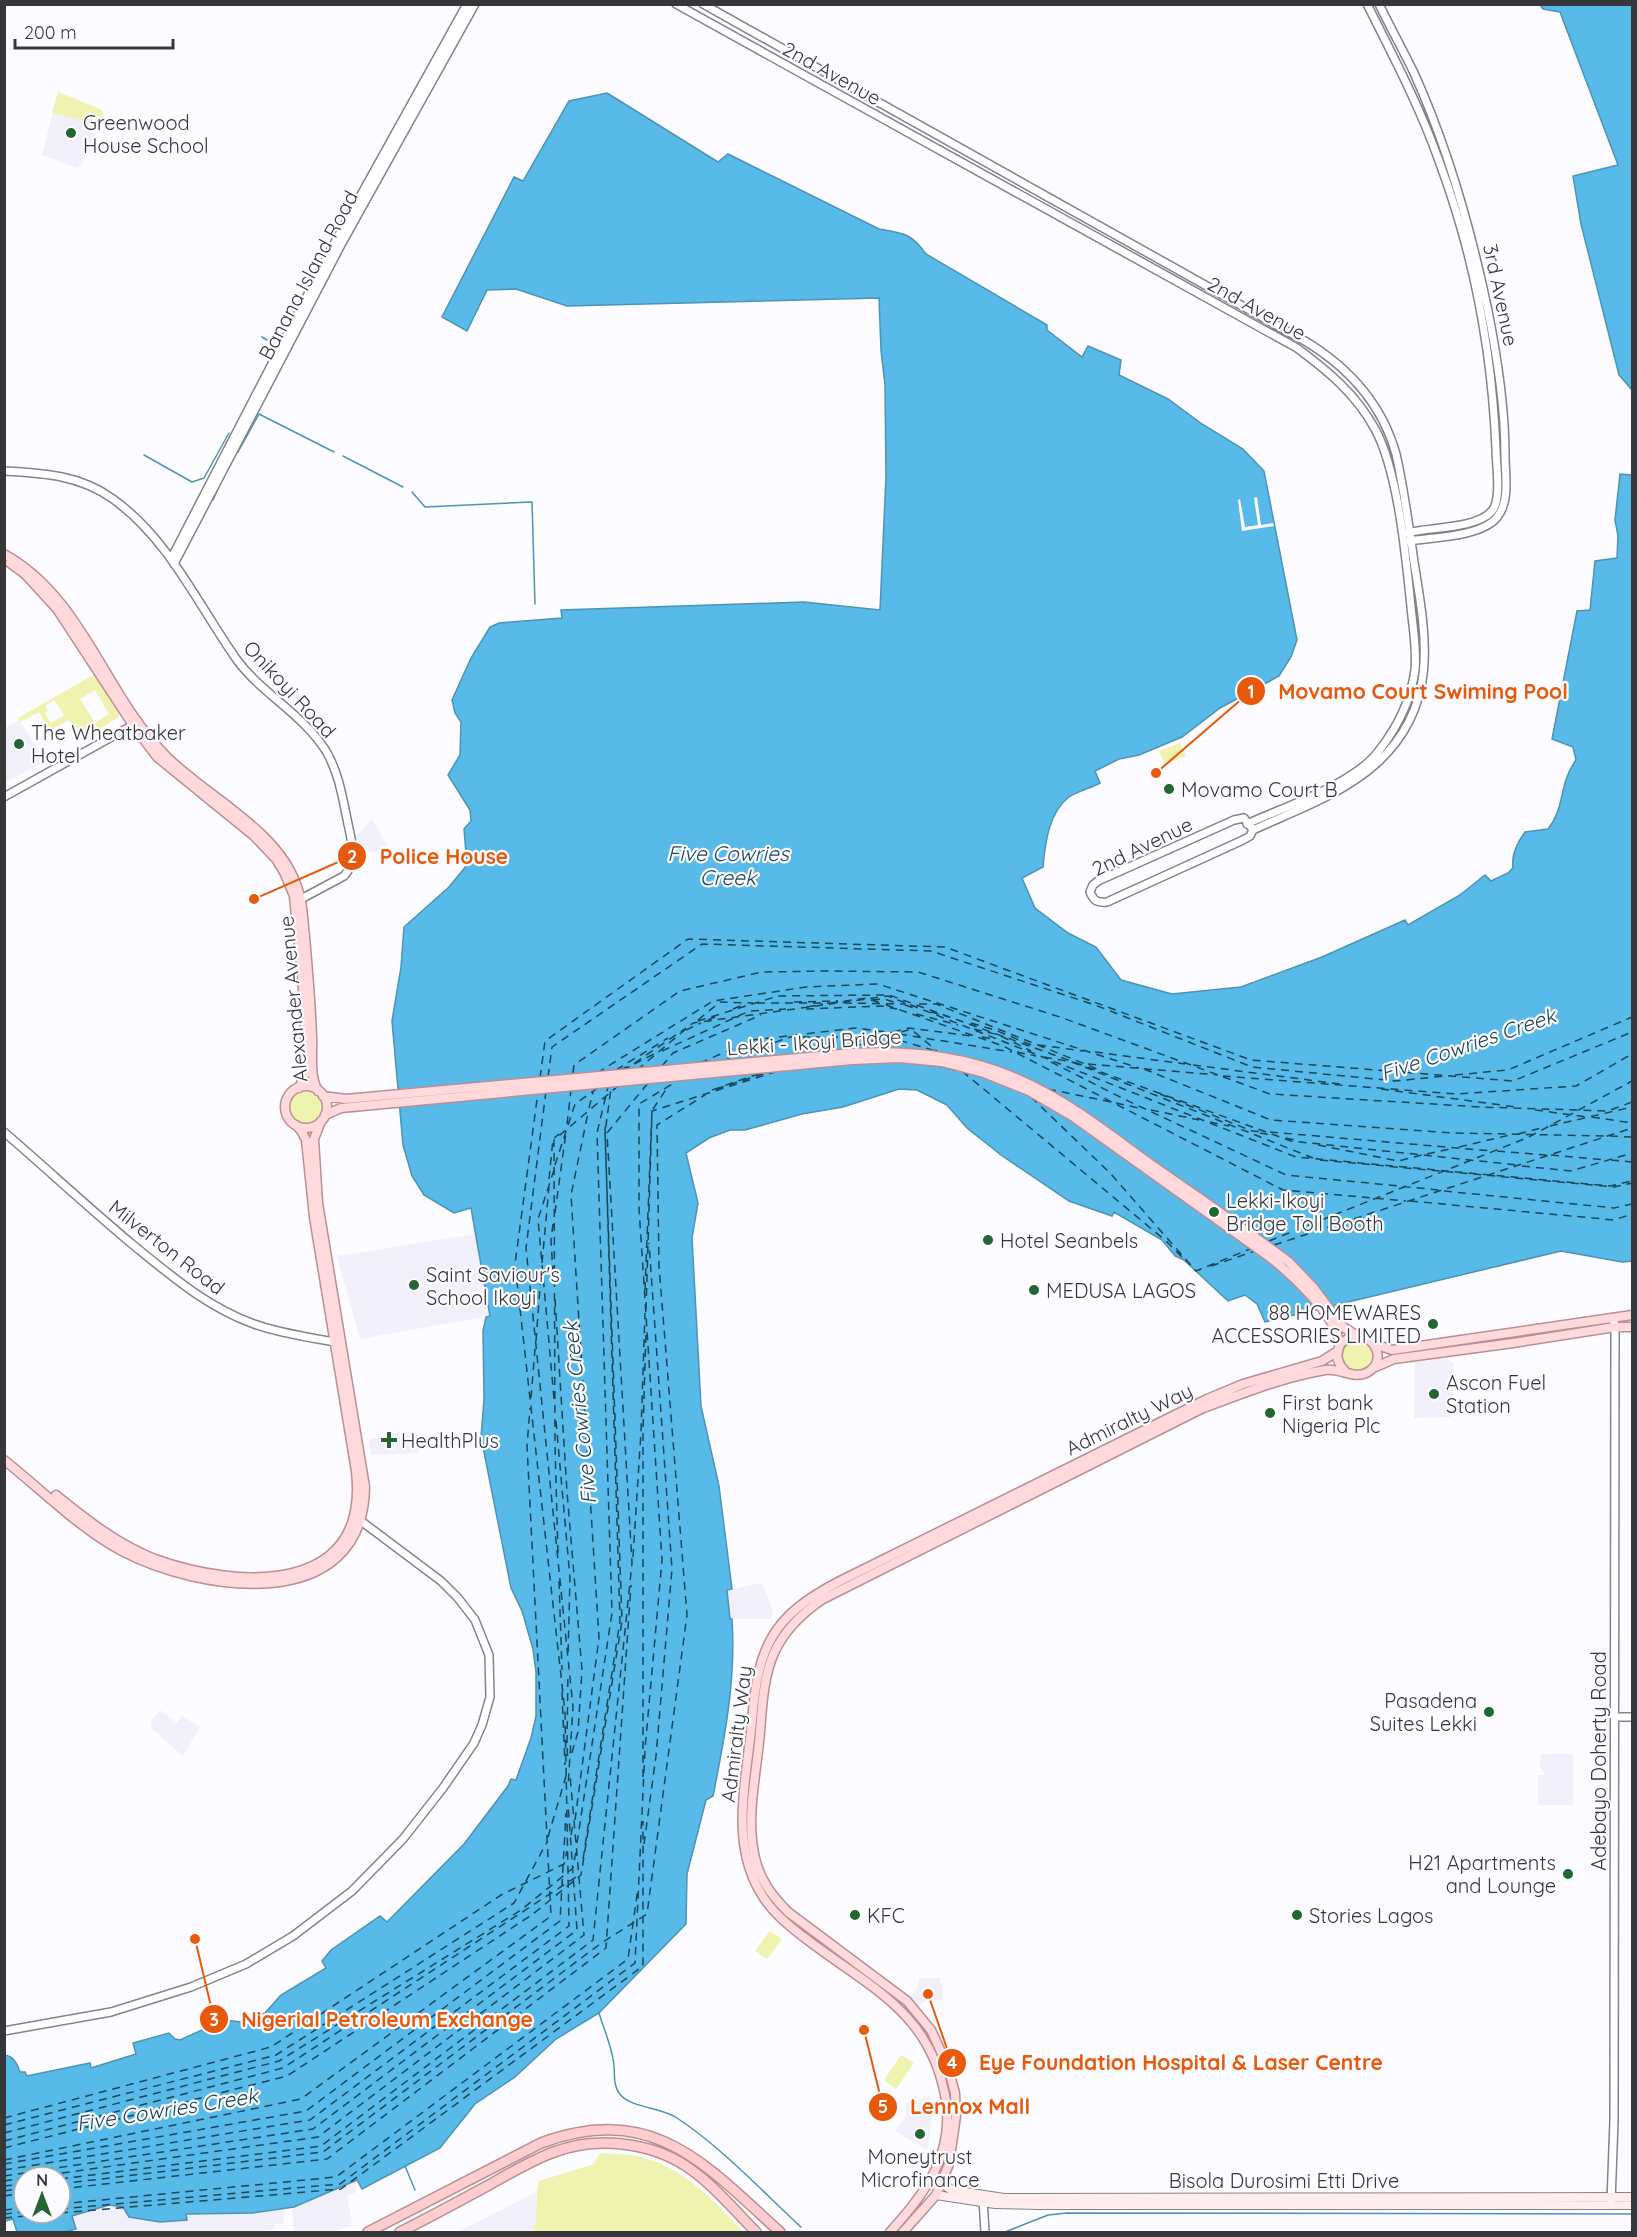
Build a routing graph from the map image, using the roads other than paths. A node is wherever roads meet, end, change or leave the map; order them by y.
1 (467, 4) edge
2 (475, 4) edge
3 (676, 4) edge
4 (704, 4) edge
5 (1367, 4) edge
6 (1379, 4) edge
7 (4, 471) edge
8 (1410, 532) junction
9 (1401, 534) junction
10 (1411, 540) junction
11 (1402, 542) junction
12 (4, 554) edge
13 (4, 560) edge
14 (172, 562) junction
15 (133, 725) junction
16 (4, 797) edge
17 (1250, 827) junction
18 (301, 899) junction
19 (299, 1088) junction
20 (320, 1093) junction
21 (346, 1103) junction
22 (323, 1118) junction
23 (296, 1125) junction
24 (4, 1132) edge
25 (1632, 1315) edge
26 (1613, 1317) junction
27 (1337, 1325) junction
28 (1615, 1327) junction
29 (1632, 1327) edge
30 (1356, 1335) junction
31 (334, 1342) junction
32 (1375, 1344) junction
33 (1338, 1348) junction
34 (1373, 1368) junction
35 (1346, 1371) junction
36 (350, 1408) junction
37 (4, 1453) edge
38 (4, 1460) edge
39 (358, 1521) junction
40 (1614, 1717) junction
41 (1632, 1717) edge
42 (4, 2031) edge
43 (944, 2177) junction
44 (936, 2195) junction
45 (1632, 2197) edge
46 (983, 2199) junction
47 (1611, 2201) junction
48 (1632, 2205) edge
49 (368, 2232) edge
50 (400, 2232) edge
51 (756, 2232) edge
52 (780, 2232) edge
53 (890, 2232) edge
54 (903, 2232) edge
55 (985, 2232) edge

1 - 14 street, Banana Island Road
2 - 14 street, Banana Island Road
3 - 9 street, 2nd Avenue
4 - 8 street, 2nd Avenue
5 - 8 street, 3rd Avenue
6 - 10 street, 3rd Avenue
7 - 14 street, Onikoyi Road
8 - 9 street, 3rd Avenue
8 - 10 street, 2nd Avenue
9 - 11 street, 2nd Avenue
10 - 11 street, 3rd Avenue
10 - 17 street, 2nd Avenue
11 - 17 street, 2nd Avenue
12 - 18 main road, Alexander Avenue
13 - 15 main road, Alexander Avenue
14 - 18 street, Onikoyi Road
15 - 16 street
15 - 19 main road, Alexander Avenue
17 - 17 street, 2nd Avenue
18 - 20 main road, Alexander Avenue
19 - 20 main road
19 - 23 main road
20 - 21 main road
20 - 22 main road
21 - 22 main road
21 - 27 main road, Lekki - Ikoyi Bridge
22 - 23 main road
22 - 36 main road
23 - 31 main road
24 - 31 street, Milverton Road
25 - 26 main road
26 - 28 street, Adebayo Doherty Road
26 - 32 main road
27 - 30 main road
27 - 33 main road
28 - 29 main road
28 - 34 main road
28 - 40 street, Adebayo Doherty Road
30 - 32 main road
30 - 33 main road
31 - 36 main road
32 - 34 main road
33 - 35 main road
33 - 53 main road, Admiralty Way
34 - 35 main road
35 - 43 main road, Admiralty Way
36 - 39 main road
37 - 39 main road
38 - 39 main road
39 - 42 street
40 - 41 street
40 - 47 street, Adebayo Doherty Road
43 - 44 main road, Admiralty Way
43 - 46 main road, Bisola Durosimi Etti Drive
44 - 46 main road
44 - 54 main road, Admiralty Way
45 - 47 main road, Bisola Durosimi Etti Drive
46 - 47 main road, Bisola Durosimi Etti Drive
46 - 55 street
47 - 48 main road
49 - 52 highway
50 - 51 highway

